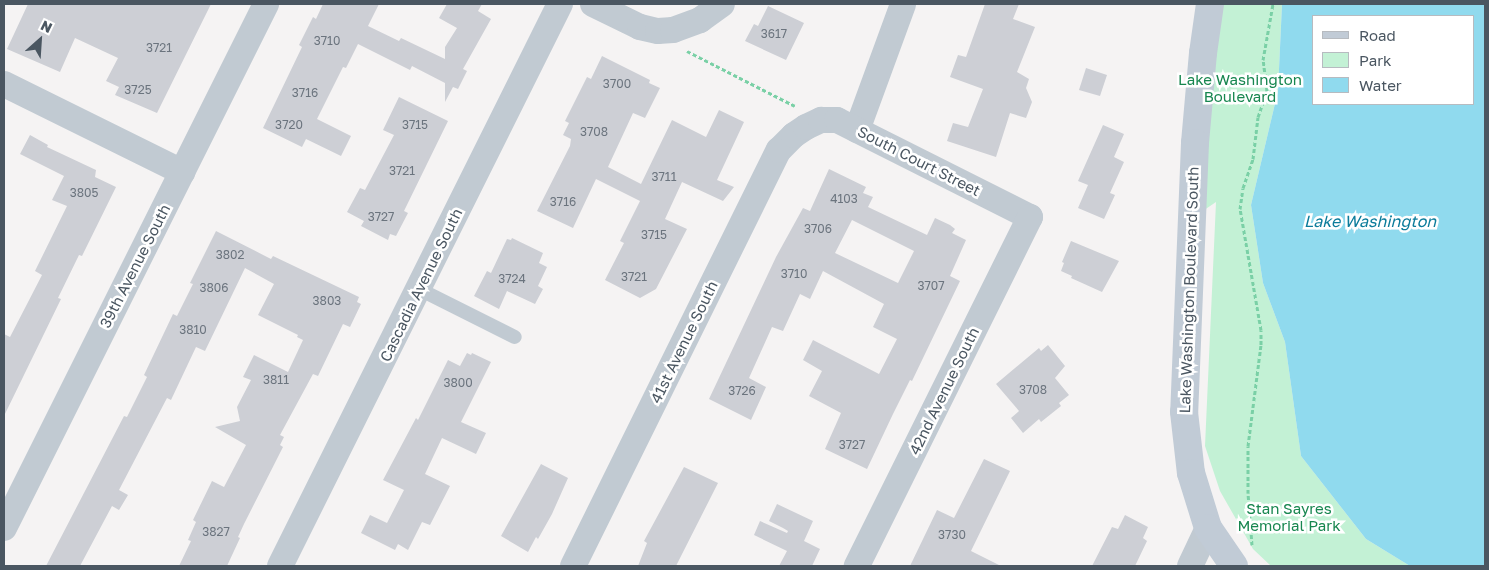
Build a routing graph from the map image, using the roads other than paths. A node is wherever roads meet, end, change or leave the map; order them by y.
1 (266, 4) edge
2 (560, 4) edge
3 (593, 4) edge
4 (722, 4) edge
5 (902, 4) edge
6 (1210, 4) edge
7 (4, 84) edge
8 (806, 127) joint
9 (857, 130) junction
10 (182, 172) junction
11 (1030, 217) joint
12 (419, 289) junction
13 (515, 337) dead end
14 (4, 528) edge
15 (1208, 528) junction
16 (280, 566) edge
17 (573, 566) edge
18 (857, 566) edge
19 (1190, 566) edge
20 (1234, 566) edge

1 - 10 street, 39th Avenue South
2 - 12 street, Cascadia Avenue South
3 - 4 street
5 - 9 street
6 - 15 main road, Lake Washington Boulevard South
7 - 10 street
8 - 9 street, South Court Street
8 - 17 street, 41st Avenue South
9 - 11 street, South Court Street
10 - 14 street, 39th Avenue South
11 - 18 street, 42nd Avenue South
12 - 13 lane
12 - 16 street, Cascadia Avenue South
15 - 19 street
15 - 20 main road, Lake Washington Boulevard South

